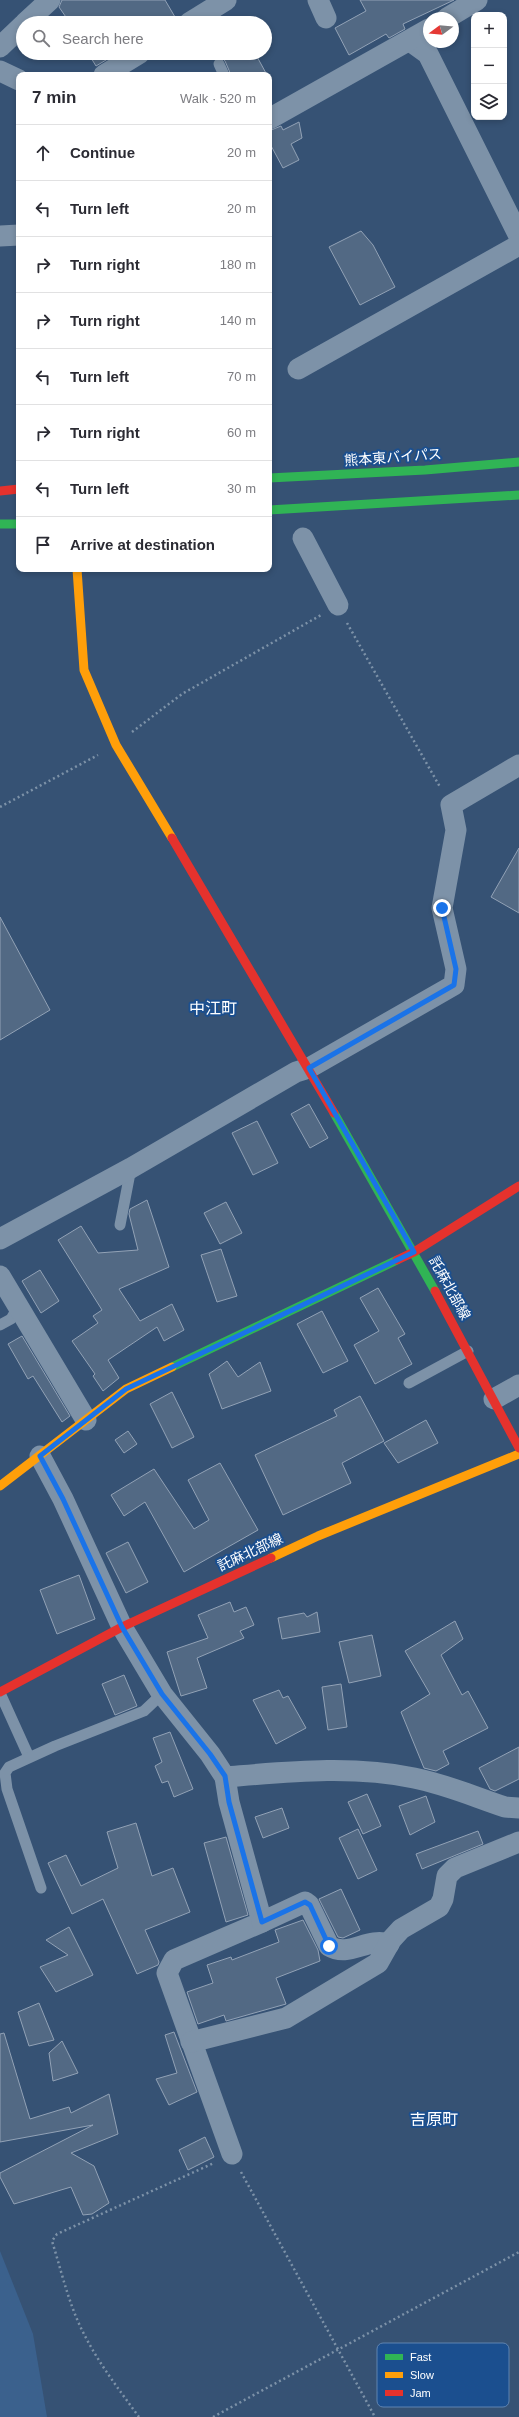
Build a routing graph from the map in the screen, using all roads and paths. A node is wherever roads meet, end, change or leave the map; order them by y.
1 (50, 0) edge
2 (226, 0) edge
3 (478, 0) edge
4 (457, 12) edge
5 (33, 16) edge
6 (200, 16) edge
7 (16, 32) edge
8 (423, 33) edge
9 (410, 41) junction
10 (0, 47) edge
11 (129, 60) edge
12 (0, 71) edge
13 (109, 72) edge
14 (16, 79) edge
15 (272, 117) edge
16 (16, 235) edge
17 (0, 236) edge
18 (519, 236) edge
19 (519, 245) edge
20 (298, 369) dead end
21 (519, 462) edge
22 (272, 478) edge
23 (16, 489) edge
24 (0, 491) edge
25 (519, 495) edge
26 (272, 510) edge
27 (0, 524) edge
28 (16, 524) edge
29 (303, 538) dead end
30 (77, 572) edge
31 (338, 606) junction
32 (116, 745) junction
33 (519, 765) edge
34 (451, 805) junction
35 (0, 807) edge
36 (309, 1068) junction
37 (131, 1168) junction
38 (519, 1186) edge
39 (120, 1224) dead end
40 (0, 1239) edge
41 (414, 1252) junction
42 (0, 1276) edge
43 (18, 1307) junction
44 (0, 1325) edge
45 (468, 1351) junction
46 (409, 1383) dead end
47 (519, 1385) edge
48 (494, 1399) junction
49 (86, 1420) junction
50 (519, 1448) edge
51 (519, 1454) edge
52 (40, 1456) junction
53 (0, 1486) edge
54 (122, 1627) junction
55 (0, 1693) edge
56 (162, 1694) junction
57 (29, 1757) junction
58 (225, 1776) junction
59 (519, 1808) edge
60 (519, 1842) edge
61 (41, 1888) dead end
62 (262, 1922) junction
63 (389, 1944) junction
64 (191, 2042) junction
65 (232, 2154) junction
66 (519, 2252) edge
67 (338, 2348) junction
68 (139, 2417) edge
69 (213, 2417) edge
70 (375, 2417) edge

1 - 5 street
2 - 6 street
3 - 4 street
7 - 10 street
8 - 9 street
9 - 15 street
9 - 18 street
11 - 13 street
12 - 14 street
16 - 17 street
19 - 20 street
21 - 22 main road, 熊本東バイパス
23 - 24 main road
25 - 26 main road
27 - 28 main road
29 - 31 street
30 - 32 main road
31 - 32 path
31 - 34 path
32 - 35 path
32 - 36 main road
33 - 34 street
34 - 36 street
36 - 37 street
36 - 41 main road
37 - 39 lane
37 - 40 street
38 - 41 main road, 託麻北部線
41 - 45 main road, 託麻北部線
41 - 49 main road
42 - 43 street
43 - 44 lane
43 - 49 street
45 - 46 lane
45 - 48 main road, 託麻北部線
47 - 48 street
48 - 50 main road, 託麻北部線
49 - 52 main road
51 - 54 main road, 託麻北部線
52 - 53 main road
52 - 54 street
54 - 55 main road, 託麻北部線
54 - 56 street
55 - 57 lane
56 - 57 lane
56 - 58 street
57 - 61 lane
58 - 59 street
58 - 62 street
60 - 63 street
62 - 63 street
62 - 64 street
63 - 64 street
64 - 65 street
65 - 67 path
65 - 68 path
66 - 67 path
67 - 69 path
67 - 70 path

